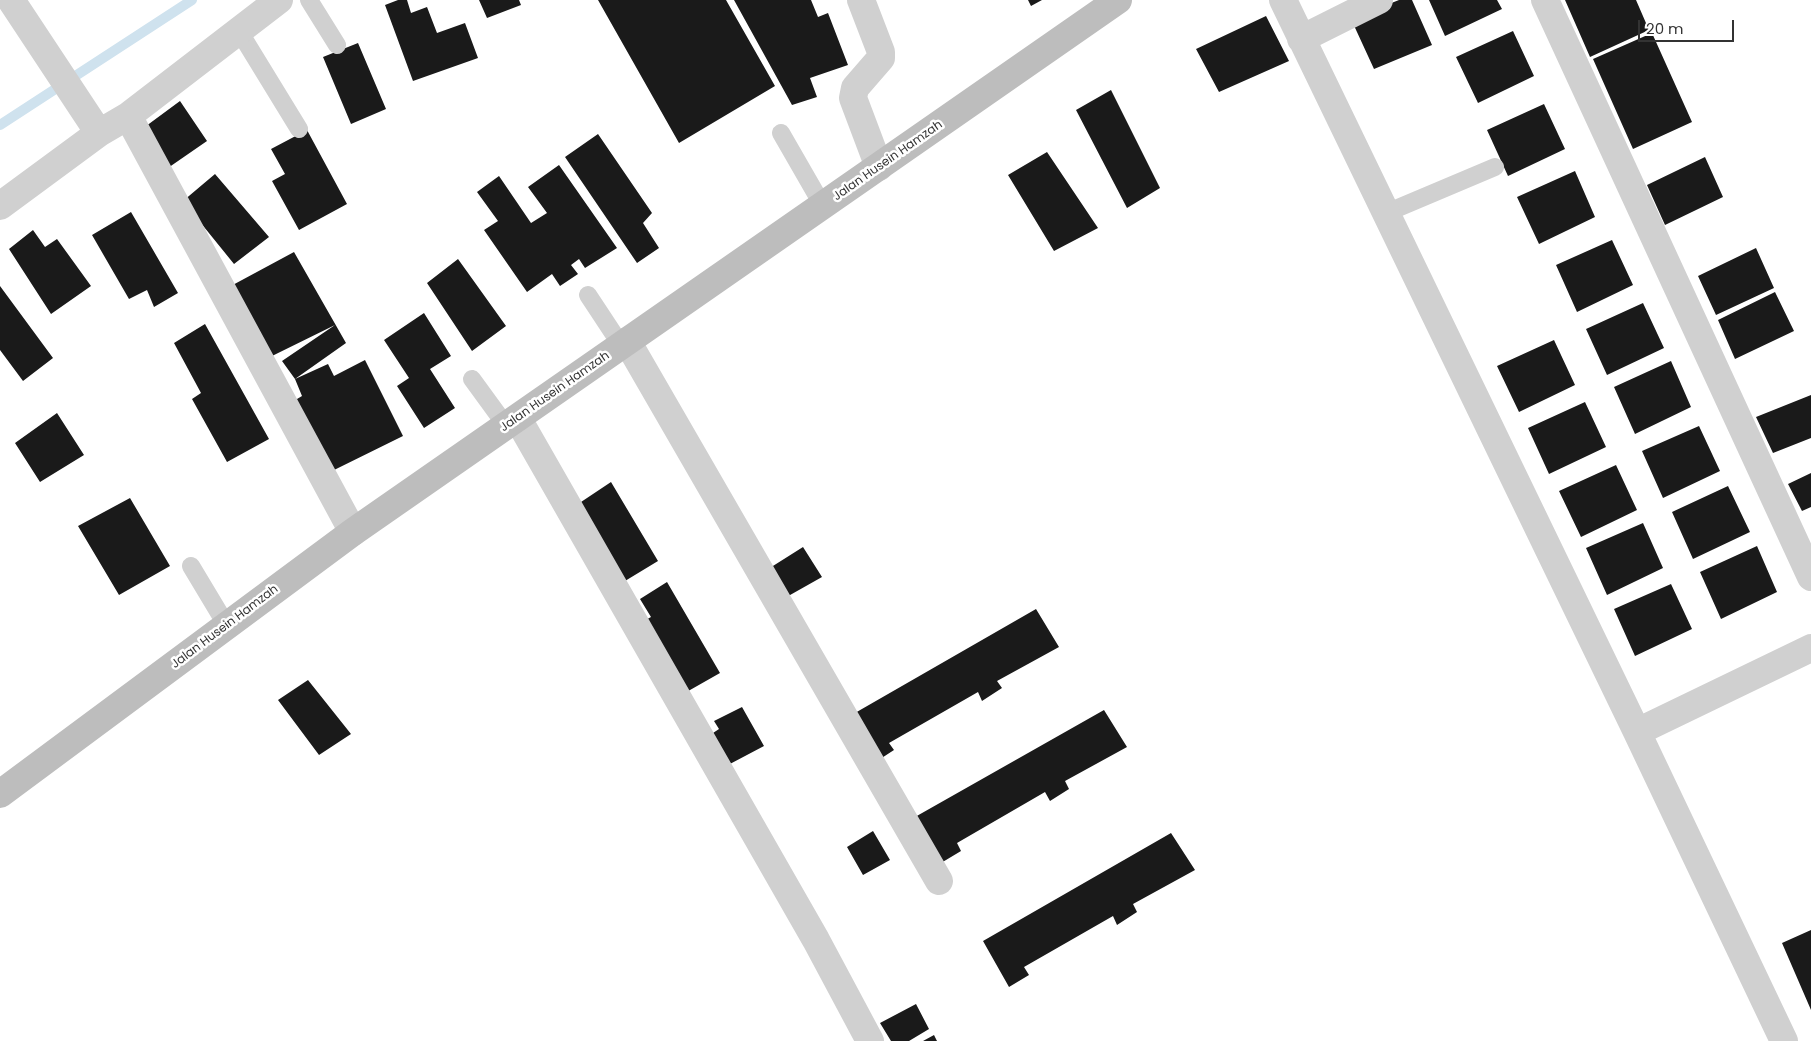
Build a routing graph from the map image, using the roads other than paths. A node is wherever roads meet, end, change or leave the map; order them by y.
1 (11, 0) edge
2 (279, 0) edge
3 (309, 0) edge
4 (861, 0) edge
5 (1118, 0) edge
6 (1283, 0) edge
7 (1379, 0) edge
8 (1545, 0) edge
9 (239, 31) junction
10 (1302, 39) junction
11 (337, 45) dead end
12 (128, 116) junction
13 (95, 125) junction
14 (299, 129) dead end
15 (781, 133) dead end
16 (879, 167) junction
17 (1495, 167) dead end
18 (0, 206) edge
19 (823, 206) junction
20 (1386, 213) junction
21 (588, 295) dead end
22 (624, 343) junction
23 (472, 379) dead end
24 (512, 423) junction
25 (353, 532) junction
26 (191, 566) dead end
27 (1811, 577) edge
28 (227, 626) junction
29 (1811, 648) edge
30 (1637, 732) junction
31 (0, 794) edge
32 (939, 881) dead end
33 (870, 1041) edge
34 (1784, 1041) edge

1 - 13 street
2 - 9 street
3 - 11 lane
4 - 16 street
5 - 16 street, Jalan Husein Hamzah
6 - 10 street
7 - 10 street
8 - 27 street
9 - 12 street
9 - 14 lane
10 - 20 street
12 - 13 street
12 - 25 street
13 - 18 street
15 - 19 lane
16 - 19 street, Jalan Husein Hamzah
17 - 20 lane
19 - 22 street, Jalan Husein Hamzah
20 - 30 street
21 - 22 lane
22 - 24 street, Jalan Husein Hamzah
22 - 32 street
23 - 24 lane
24 - 25 street, Jalan Husein Hamzah
24 - 33 street
25 - 28 street, Jalan Husein Hamzah
26 - 28 lane
28 - 31 street, Jalan Husein Hamzah
29 - 30 street
30 - 34 street

